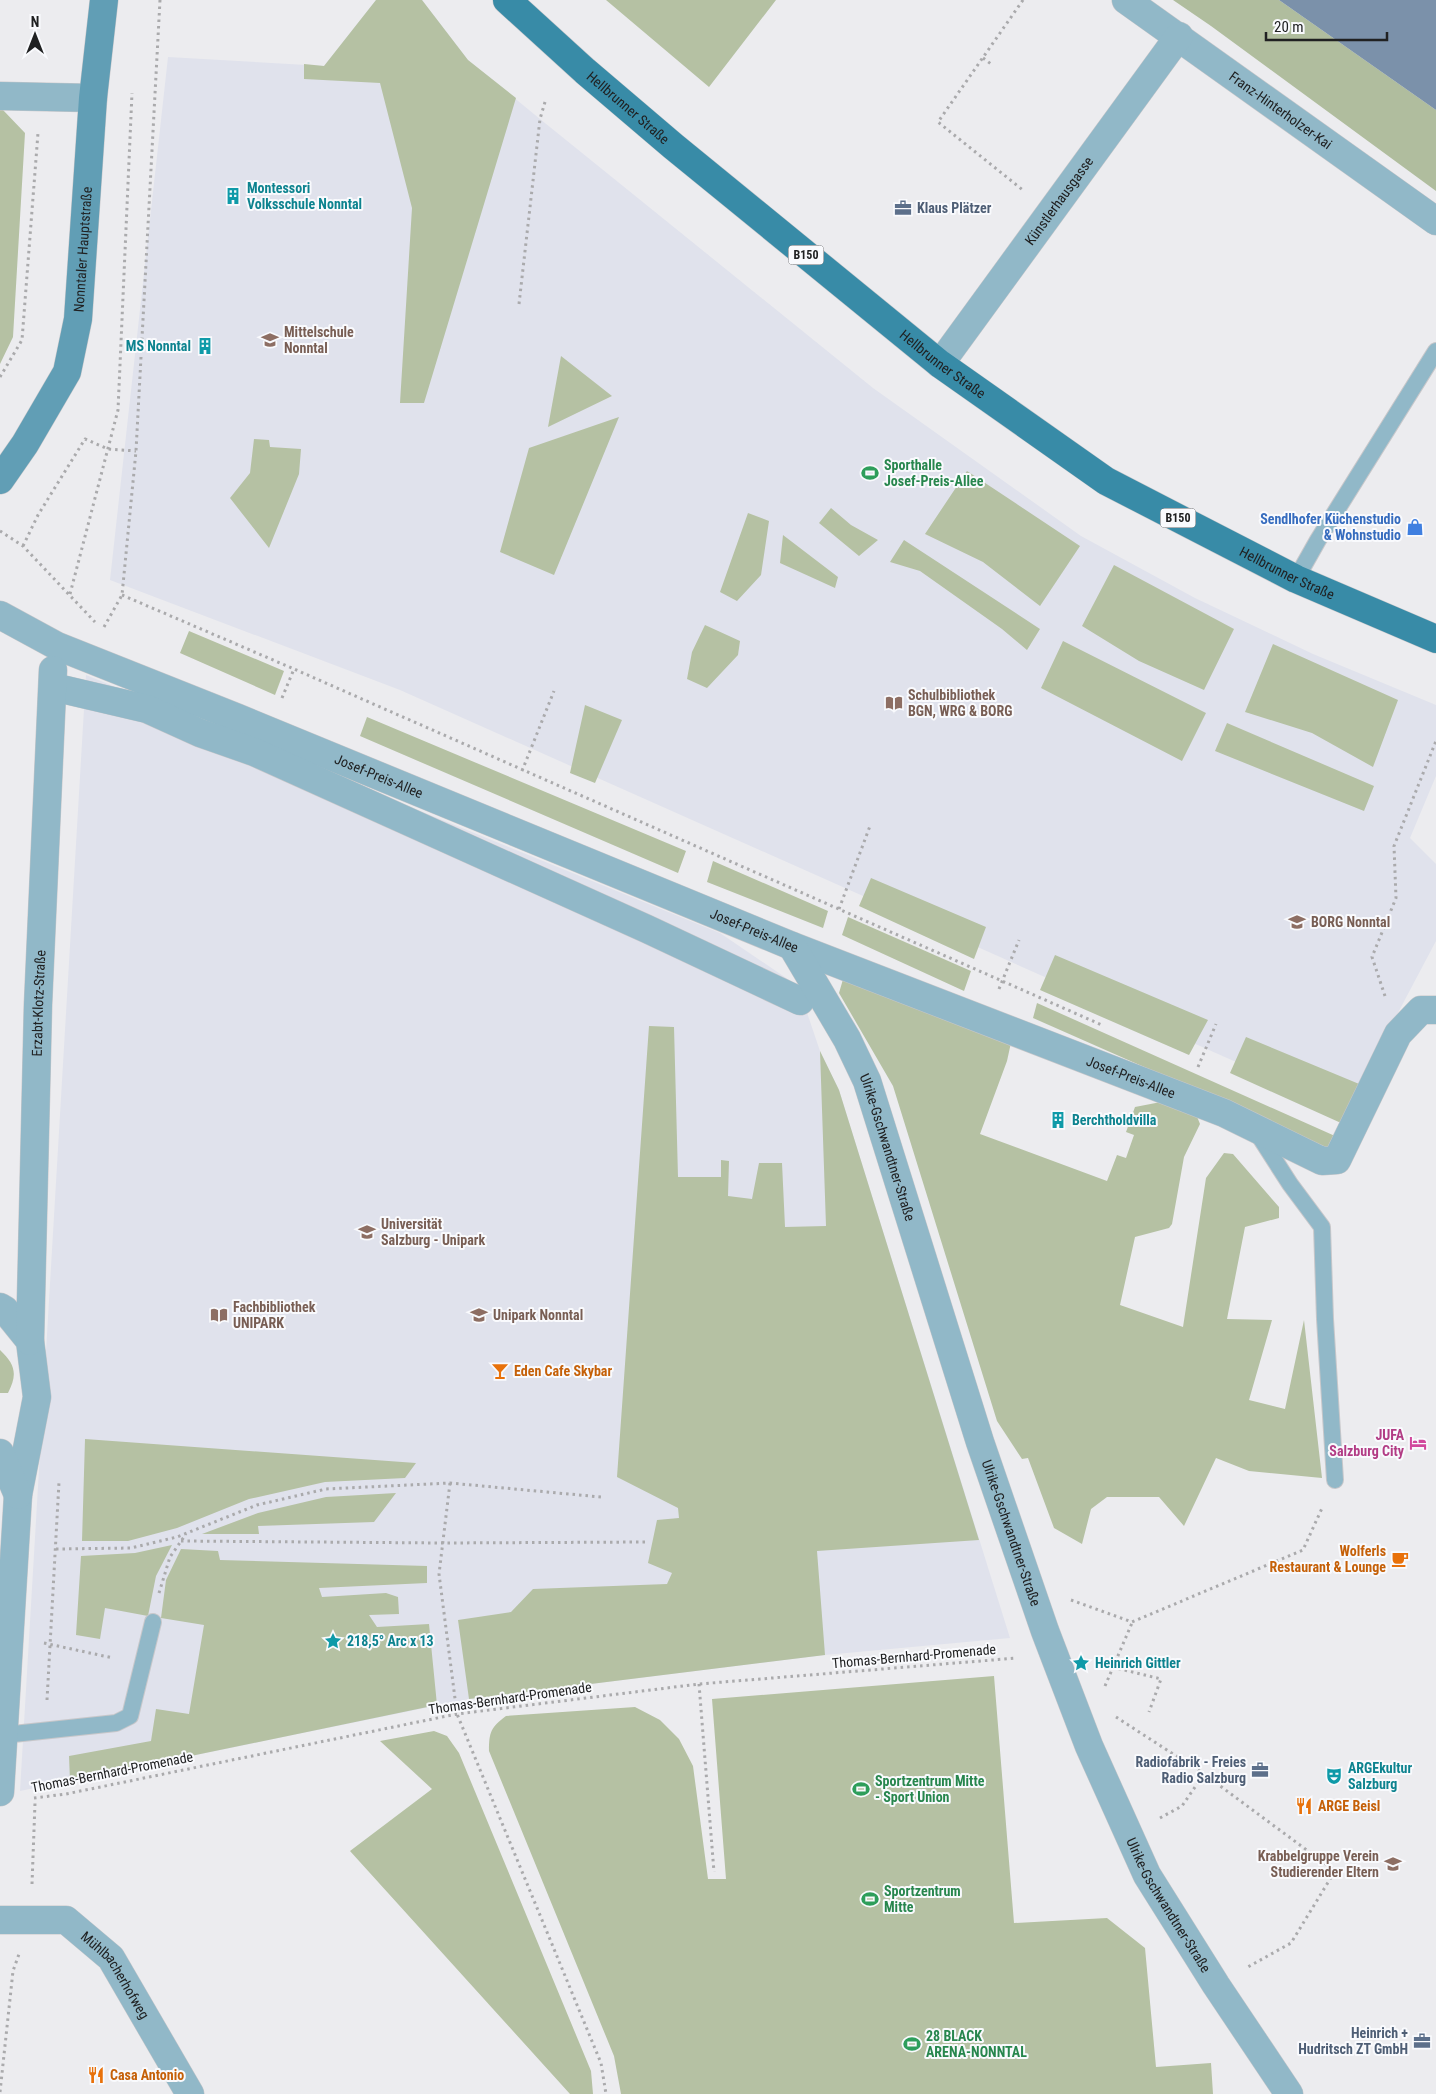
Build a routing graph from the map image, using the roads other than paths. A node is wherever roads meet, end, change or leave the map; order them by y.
1 (104, 0) edge
2 (507, 0) edge
3 (1126, 0) edge
4 (1178, 36) junction
5 (0, 96) edge
6 (93, 98) junction
7 (1436, 221) edge
8 (1436, 351) edge
9 (940, 364) junction
10 (0, 480) edge
11 (1296, 580) junction
12 (0, 615) edge
13 (1436, 639) edge
14 (53, 678) joint
15 (792, 946) junction
16 (800, 1001) dead end
17 (1436, 1010) edge
18 (1254, 1129) junction
19 (0, 1307) edge
20 (30, 1340) junction
21 (0, 1453) edge
22 (1335, 1480) road end
23 (18, 1495) junction
24 (153, 1622) road end
25 (4, 1735) junction
26 (0, 1792) edge
27 (0, 1920) edge
28 (190, 2094) edge
29 (1289, 2094) edge

1 - 6 main road, Nonntaler Hauptstraße
2 - 9 main road, Hellbrunner Straße / B150
3 - 4 street, Franz-Hinterholzer-Kai
4 - 7 street, Franz-Hinterholzer-Kai
4 - 9 street, Künstlerhausgasse
5 - 6 street
6 - 10 main road, Nonntaler Hauptstraße
8 - 11 lane
9 - 11 main road, Hellbrunner Straße / B150
11 - 13 main road, Hellbrunner Straße / B150
12 - 15 street, Josef-Preis-Allee
14 - 16 street, Josef-Preis-Allee
14 - 20 street, Erzabt-Klotz-Straße
15 - 18 street, Josef-Preis-Allee
15 - 29 street, Ulrike-Gschwandtner-Straße
17 - 18 street, Josef-Preis-Allee
18 - 22 lane
19 - 20 street
20 - 23 street, Erzabt-Klotz-Straße
21 - 23 street, Erzabt-Klotz-Straße
23 - 25 street, Erzabt-Klotz-Straße
24 - 25 lane
25 - 26 street, Erzabt-Klotz-Straße
27 - 28 street, Mühlbacherhofweg

